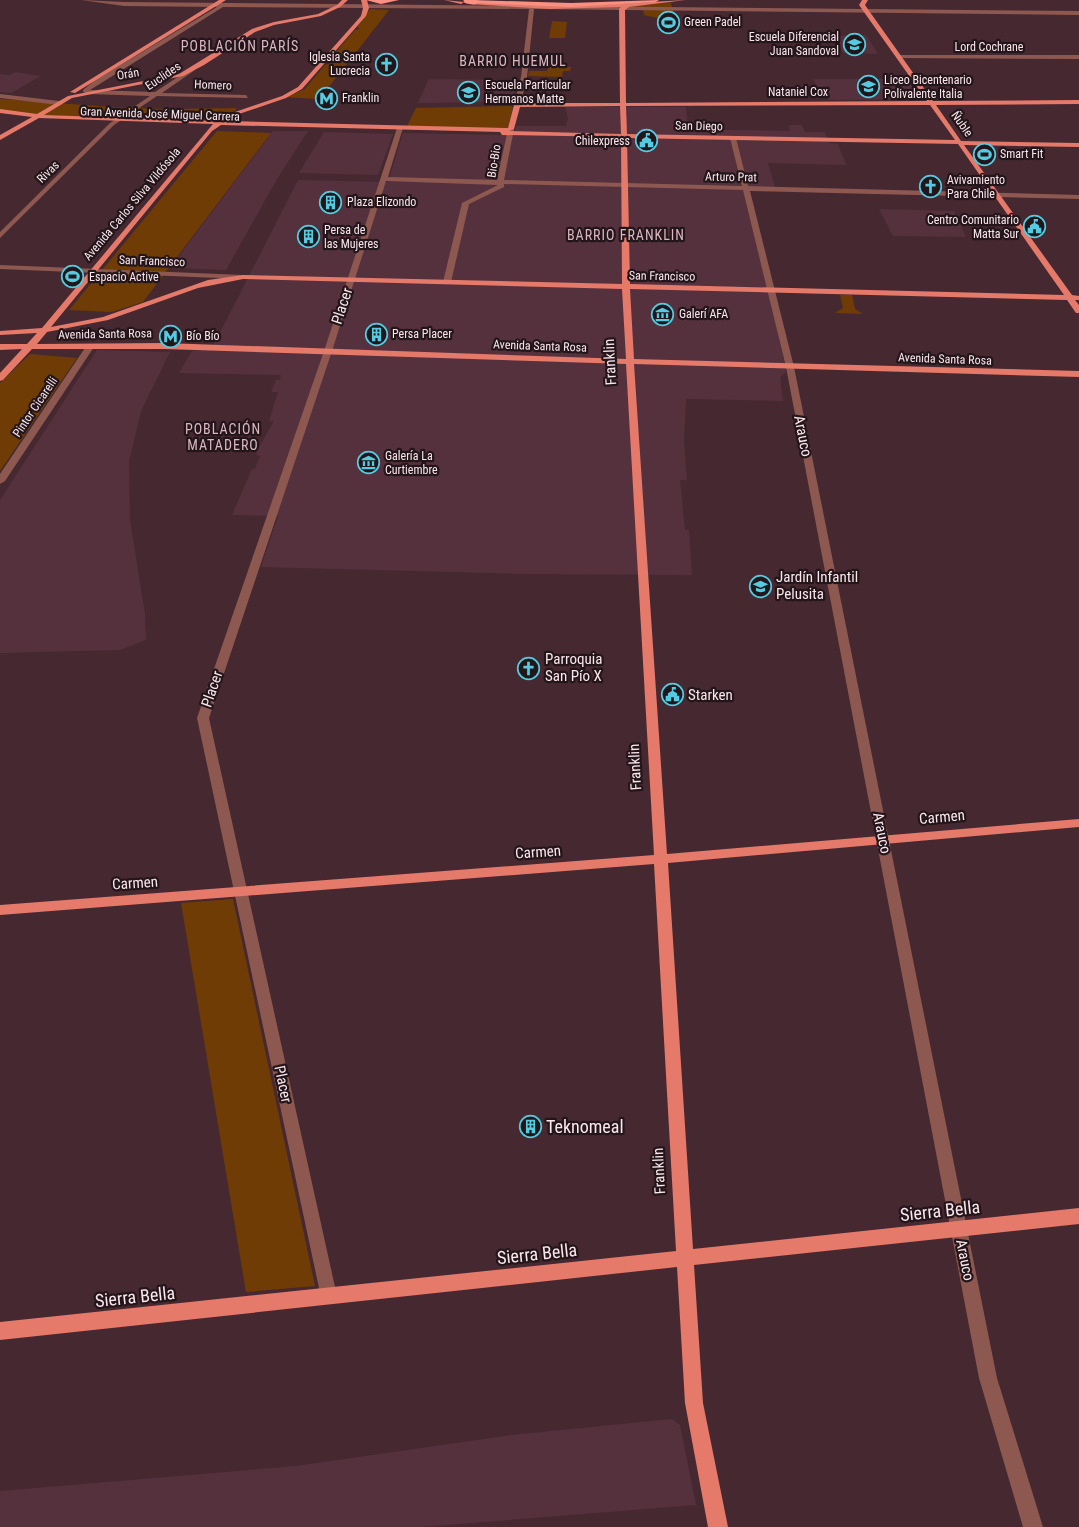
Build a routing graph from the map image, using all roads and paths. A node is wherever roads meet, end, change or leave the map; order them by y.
1 (84, 0) edge
2 (229, 0) edge
3 (304, 0) edge
4 (345, 0) edge
5 (364, 0) edge
6 (396, 0) edge
7 (446, 0) edge
8 (495, 0) edge
9 (656, 0) edge
10 (682, 0) edge
11 (468, 1) edge
12 (868, 1) edge
13 (598, 2) edge
14 (367, 3) edge
15 (220, 4) edge
16 (628, 5) junction
17 (299, 6) junction
18 (339, 7) junction
19 (454, 7) junction
20 (529, 7) junction
21 (622, 9) junction
22 (867, 11) junction
23 (874, 11) junction
24 (1079, 12) edge
25 (900, 57) junction
26 (1079, 57) edge
27 (128, 61) junction
28 (193, 70) junction
29 (89, 92) junction
30 (156, 94) junction
31 (0, 96) edge
32 (63, 101) junction
33 (1079, 102) edge
34 (933, 103) junction
35 (517, 105) junction
36 (623, 105) junction
37 (241, 111) junction
38 (0, 113) edge
39 (231, 116) junction
40 (36, 118) junction
41 (114, 122) junction
42 (238, 124) junction
43 (215, 125) junction
44 (302, 126) joint
45 (319, 130) joint
46 (400, 130) junction
47 (511, 131) junction
48 (624, 136) junction
49 (0, 138) edge
50 (733, 138) junction
51 (961, 143) junction
52 (1079, 145) edge
53 (384, 179) junction
54 (500, 182) junction
55 (624, 186) junction
56 (745, 188) junction
57 (998, 195) junction
58 (1079, 197) edge
59 (0, 236) edge
60 (0, 267) edge
61 (93, 271) junction
62 (243, 277) junction
63 (230, 278) joint
64 (351, 279) junction
65 (447, 282) junction
66 (626, 286) junction
67 (771, 290) junction
68 (1070, 298) junction
69 (1079, 298) edge
70 (1079, 311) edge
71 (56, 315) junction
72 (77, 325) junction
73 (43, 330) junction
74 (20, 332) junction
75 (0, 333) edge
76 (32, 344) junction
77 (0, 347) edge
78 (90, 347) junction
79 (328, 350) junction
80 (630, 362) junction
81 (790, 367) junction
82 (1079, 374) edge
83 (0, 378) edge
84 (0, 481) edge
85 (1079, 823) edge
86 (883, 838) junction
87 (660, 859) junction
88 (242, 891) junction
89 (0, 910) edge
90 (1079, 1216) edge
91 (960, 1229) junction
92 (685, 1258) junction
93 (328, 1296) junction
94 (0, 1331) edge
95 (718, 1527) edge
96 (1033, 1527) edge

1 - 15 street
2 - 15 street
3 - 17 street
4 - 18 main road
5 - 14 main road
6 - 14 highway
7 - 11 main road
8 - 13 highway
9 - 13 highway
10 - 16 main road
11 - 13 highway
11 - 19 street
11 - 20 main road
12 - 22 main road
12 - 23 street
13 - 20 highway
14 - 18 street
14 - 19 street
14 - 37 main road
15 - 17 street
15 - 27 street
16 - 20 main road
16 - 21 main road
17 - 18 street
18 - 28 main road, Euclides
19 - 20 street
20 - 21 street
20 - 35 street, Bio-Bio
21 - 22 street
21 - 36 main road, Franklin
22 - 23 street
22 - 25 main road, Ñuble
23 - 24 street
25 - 26 street, Lord Cochrane
25 - 34 main road, Ñuble
27 - 29 street
27 - 32 main road
28 - 29 main road, Orán
28 - 30 street, Euclides
29 - 30 street, Homero
29 - 32 main road, Orán
30 - 37 street, Homero
30 - 41 street, Euclides
31 - 32 street
32 - 40 main road
33 - 34 main road, Nataniel Cox
34 - 36 main road, Nataniel Cox
34 - 51 main road, Ñuble
35 - 36 main road, Nataniel Cox
35 - 47 main road, Bio-Bio
36 - 48 main road, Franklin
37 - 39 main road
38 - 40 main road, Gran Avenida José Miguel Carrera
39 - 42 main road
39 - 43 main road
40 - 41 main road, Gran Avenida José Miguel Carrera
40 - 49 main road
41 - 43 main road, Gran Avenida José Miguel Carrera
41 - 59 street, Rivas
42 - 43 main road, Gran Avenida José Miguel Carrera
42 - 44 main road, Gran Avenida José Miguel Carrera
43 - 45 main road, Gran Avenida José Miguel Carrera
43 - 61 main road, Avenida Carlos Silva Vildósola
44 - 46 main road, San Diego
45 - 46 main road, San Diego
46 - 47 main road, San Diego
46 - 53 street, Placer
47 - 48 main road, San Diego
47 - 54 street, Bio-Bio
48 - 50 main road, San Diego
48 - 55 main road, Franklin
50 - 51 main road, San Diego
50 - 56 street, Arauco
51 - 52 main road, San Diego
51 - 57 main road, Ñuble
53 - 54 street, Arturo Prat
53 - 64 street, Placer
54 - 55 street, Arturo Prat
54 - 65 street, Bio-Bio
55 - 56 street, Arturo Prat
55 - 66 main road, Franklin
56 - 57 street, Arturo Prat
56 - 67 street, Arauco
57 - 58 street, Arturo Prat
57 - 68 main road, Ñuble
60 - 61 street, San Francisco
61 - 62 street, San Francisco
61 - 71 main road, Avenida Carlos Silva Vildósola
62 - 63 main road, San Francisco
62 - 64 main road, San Francisco
63 - 72 main road, Avenida Santa Rosa
64 - 65 main road, San Francisco
64 - 79 street, Placer
65 - 66 main road, San Francisco
66 - 67 main road, San Francisco
66 - 80 main road, Franklin
67 - 68 main road, San Francisco
67 - 81 street, Arauco
68 - 69 main road, San Francisco
68 - 70 main road, Ñuble
71 - 72 main road
71 - 73 main road, Avenida Carlos Silva Vildósola
72 - 73 main road, Avenida Santa Rosa
73 - 74 main road, Avenida Santa Rosa
73 - 76 main road, Avenida Carlos Silva Vildósola
74 - 75 main road, Avenida Santa Rosa
74 - 76 main road
76 - 77 main road, Avenida Santa Rosa
76 - 78 main road, Avenida Santa Rosa
76 - 83 main road, Avenida Carlos Silva Vildósola
78 - 79 main road, Avenida Santa Rosa
78 - 84 street, Pintor Cicarelli
79 - 80 main road, Avenida Santa Rosa
79 - 88 street, Placer
80 - 81 main road, Avenida Santa Rosa
80 - 87 main road, Franklin
81 - 82 main road, Avenida Santa Rosa
81 - 86 street, Arauco
85 - 86 main road, Carmen
86 - 87 main road, Carmen
86 - 91 street, Arauco
87 - 88 main road, Carmen
87 - 92 main road, Franklin
88 - 89 main road, Carmen
88 - 93 street, Placer
90 - 91 main road, Sierra Bella
91 - 92 main road, Sierra Bella
91 - 96 street, Arauco
92 - 93 main road, Sierra Bella
92 - 95 main road, Franklin
93 - 94 main road, Sierra Bella

